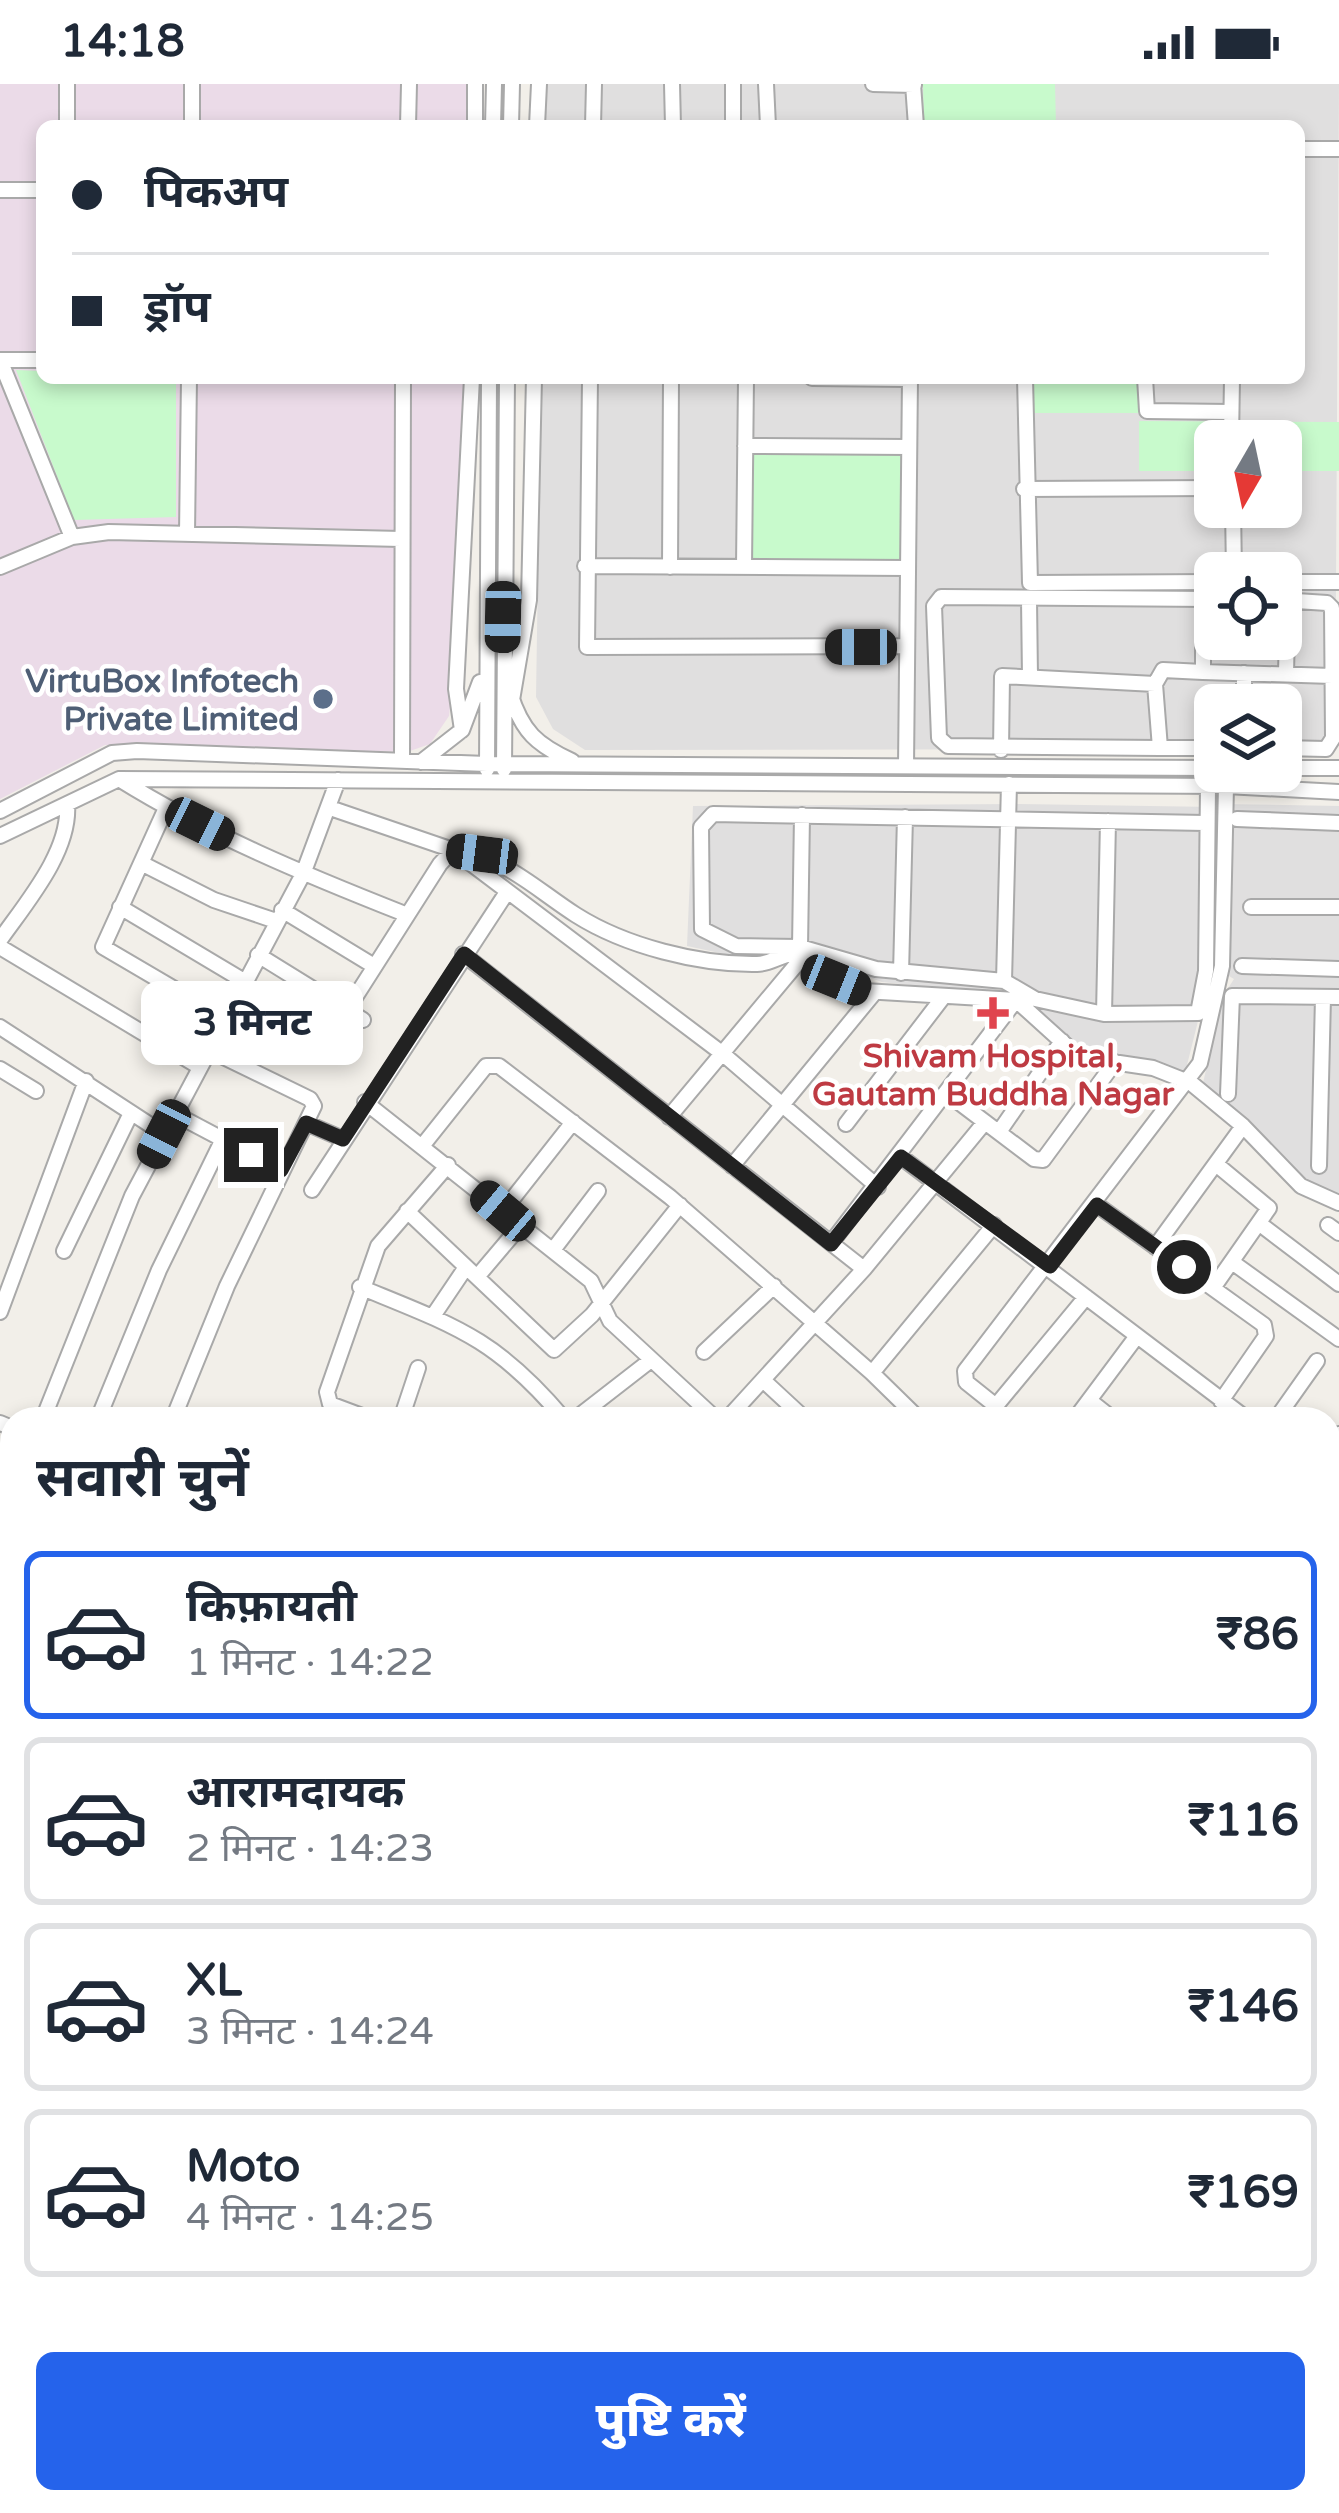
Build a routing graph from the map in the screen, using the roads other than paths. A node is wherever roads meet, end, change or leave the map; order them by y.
1 (67, 84) edge
2 (192, 84) edge
3 (409, 84) edge
4 (475, 84) edge
5 (494, 84) edge
6 (512, 84) edge
7 (538, 84) edge
8 (594, 84) edge
9 (672, 84) edge
10 (733, 84) edge
11 (766, 84) edge
12 (873, 84) edge
13 (914, 85) edge
14 (67, 120) edge
15 (192, 120) edge
16 (408, 120) edge
17 (475, 120) edge
18 (493, 120) edge
19 (511, 120) edge
20 (537, 120) edge
21 (592, 120) edge
22 (673, 120) edge
23 (734, 120) edge
24 (768, 120) edge
25 (916, 120) edge
26 (1305, 149) edge
27 (1339, 149) edge
28 (0, 190) edge
29 (36, 190) edge
30 (0, 360) edge
31 (36, 360) edge
32 (189, 384) edge
33 (403, 384) edge
34 (472, 384) edge
35 (489, 384) edge
36 (507, 384) edge
37 (534, 384) edge
38 (590, 384) edge
39 (670, 384) edge
40 (746, 384) edge
41 (910, 384) edge
42 (1024, 384) edge
43 (1145, 384) edge
44 (1232, 384) edge
45 (1231, 412) junction
46 (1231, 420) edge
47 (745, 446) junction
48 (908, 447) junction
49 (1194, 488) edge
50 (1024, 489) junction
51 (187, 534) junction
52 (72, 537) junction
53 (401, 539) junction
54 (585, 566) junction
55 (0, 567) edge
56 (670, 567) junction
57 (744, 567) junction
58 (906, 568) junction
59 (1194, 582) edge
60 (1302, 582) edge
61 (1339, 582) edge
62 (1194, 598) edge
63 (1029, 600) junction
64 (1302, 603) edge
65 (905, 646) junction
66 (1203, 660) edge
67 (1286, 660) edge
68 (502, 665) junction
69 (484, 666) junction
70 (1203, 672) junction
71 (1244, 673) junction
72 (1286, 674) junction
73 (1332, 676) junction
74 (1030, 677) junction
75 (1155, 684) junction
76 (1244, 684) edge
77 (512, 700) junction
78 (462, 730) junction
79 (1302, 747) edge
80 (1160, 748) junction
81 (1194, 748) edge
82 (1000, 750) junction
83 (402, 761) junction
84 (421, 762) junction
85 (578, 765) junction
86 (906, 766) junction
87 (934, 766) junction
88 (1194, 767) edge
89 (1302, 768) edge
90 (1339, 768) edge
91 (486, 772) junction
92 (504, 772) junction
93 (119, 778) junction
94 (338, 780) junction
95 (934, 784) junction
96 (1009, 784) junction
97 (1194, 785) edge
98 (1302, 790) edge
99 (1207, 792) edge
100 (1226, 792) edge
101 (1339, 792) edge
102 (67, 804) junction
103 (166, 808) junction
104 (330, 808) junction
105 (0, 811) edge
106 (802, 815) junction
107 (905, 817) junction
108 (1005, 819) junction
109 (1237, 819) dead end
110 (1108, 821) junction
111 (1205, 823) junction
112 (1339, 823) edge
113 (2, 833) edge
114 (454, 850) junction
115 (141, 863) junction
116 (303, 874) junction
117 (507, 892) junction
118 (120, 907) junction
119 (1251, 907) dead end
120 (1339, 907) edge
121 (405, 914) junction
122 (279, 916) junction
123 (0, 943) edge
124 (801, 953) junction
125 (464, 954) junction
126 (258, 955) junction
127 (1242, 966) dead end
128 (374, 967) junction
129 (1339, 969) edge
130 (901, 973) junction
131 (244, 981) junction
132 (1004, 981) junction
133 (875, 992) junction
134 (944, 996) junction
135 (1331, 997) edge
136 (1016, 1000) junction
137 (347, 1010) junction
138 (1104, 1014) junction
139 (224, 1018) junction
140 (363, 1020) dead end
141 (0, 1027) edge
142 (1062, 1041) junction
143 (207, 1048) junction
144 (723, 1054) junction
145 (1115, 1062) junction
146 (198, 1066) junction
147 (0, 1069) edge
148 (86, 1081) junction
149 (1190, 1083) junction
150 (36, 1091) dead end
151 (947, 1094) junction
152 (1228, 1094) dead end
153 (365, 1102) junction
154 (783, 1107) junction
155 (131, 1113) junction
156 (173, 1113) junction
157 (669, 1117) junction
158 (985, 1121) junction
159 (572, 1122) junction
160 (306, 1123) junction
161 (846, 1124) dead end
162 (1319, 1125) junction
163 (1244, 1126) junction
164 (1339, 1126) edge
165 (998, 1132) junction
166 (164, 1134) junction
167 (343, 1139) junction
168 (222, 1141) junction
169 (423, 1145) junction
170 (901, 1157) junction
171 (1216, 1164) junction
172 (448, 1165) junction
173 (733, 1166) junction
174 (1319, 1166) dead end
175 (281, 1170) junction
176 (936, 1183) junction
177 (878, 1187) junction
178 (312, 1190) dead end
179 (598, 1191) dead end
180 (1339, 1203) edge
181 (680, 1205) junction
182 (1097, 1205) junction
183 (407, 1211) junction
184 (503, 1211) junction
185 (1260, 1224) junction
186 (521, 1225) junction
187 (994, 1225) junction
188 (831, 1244) junction
189 (1155, 1247) junction
190 (553, 1250) junction
191 (64, 1251) dead end
192 (1232, 1262) junction
193 (1050, 1266) junction
194 (864, 1269) junction
195 (472, 1272) junction
196 (5, 1278) edge
197 (1339, 1284) edge
198 (774, 1286) junction
199 (360, 1287) junction
200 (1213, 1288) junction
201 (1086, 1297) junction
202 (602, 1303) junction
203 (0, 1312) edge
204 (433, 1316) junction
205 (814, 1323) junction
206 (1137, 1336) junction
207 (1339, 1339) edge
208 (704, 1352) dead end
209 (651, 1360) junction
210 (1317, 1361) dead end
211 (418, 1369) dead end
212 (872, 1373) junction
213 (764, 1381) junction
214 (1089, 1400) junction
215 (1221, 1401) junction
216 (904, 1405) joint
217 (48, 1407) edge
218 (103, 1407) edge
219 (178, 1407) edge
220 (345, 1407) edge
221 (405, 1407) edge
222 (553, 1407) edge
223 (590, 1407) edge
224 (703, 1407) edge
225 (739, 1407) edge
226 (792, 1407) edge
227 (906, 1407) edge
228 (985, 1407) edge
229 (995, 1407) edge
230 (1084, 1407) edge
231 (1098, 1407) edge
232 (1230, 1407) edge
233 (1284, 1407) edge

1 - 14 street
2 - 15 street
3 - 16 street
4 - 17 street
5 - 18 street
6 - 19 street
7 - 20 street
8 - 21 street
9 - 22 street
10 - 23 street
11 - 24 street
12 - 13 street
13 - 25 street
26 - 27 street
28 - 29 street
30 - 31 street
30 - 52 street
32 - 51 street
33 - 53 street
34 - 78 street
35 - 69 street
36 - 68 street
37 - 77 street
38 - 54 street
39 - 56 street
40 - 47 street
41 - 48 street
42 - 50 street
43 - 45 street
44 - 45 street
45 - 46 street
47 - 48 street
47 - 57 street
48 - 58 street
49 - 50 street
50 - 59 street
51 - 52 street
51 - 53 street
52 - 55 street
53 - 83 street
54 - 56 street
54 - 65 street
56 - 57 street
57 - 58 street
58 - 65 street
60 - 61 street
62 - 63 street
63 - 74 street
63 - 82 street
64 - 73 street
65 - 86 street
66 - 70 street
67 - 72 street
68 - 77 street
68 - 92 street
69 - 78 street
69 - 91 street
70 - 71 street
70 - 75 street
71 - 72 street
71 - 76 street
72 - 73 street
73 - 79 street
74 - 75 street
74 - 82 street
75 - 80 street
77 - 85 street
78 - 84 street
80 - 81 street
80 - 82 street
83 - 84 street
83 - 105 street
84 - 91 street
85 - 86 street
85 - 92 street
86 - 87 street
87 - 88 street
87 - 95 street
89 - 90 street
91 - 92 street
91 - 94 street
92 - 95 street
93 - 94 street
93 - 102 street
93 - 103 street
94 - 104 street
95 - 96 street
96 - 97 street
96 - 108 street
98 - 101 street
99 - 111 street
100 - 149 street
102 - 113 street
102 - 123 street
103 - 115 street
103 - 116 street
104 - 114 street
104 - 116 street
106 - 107 street
106 - 124 street
106 - 124 street
107 - 108 street
107 - 130 street
108 - 110 street
108 - 132 street
109 - 112 street
110 - 111 street
110 - 138 street
111 - 138 street
114 - 117 street
114 - 121 street
114 - 124 street
115 - 118 street
115 - 122 street
116 - 121 street
116 - 122 street
117 - 125 street
117 - 144 street
118 - 131 street
118 - 139 street
119 - 120 street
121 - 128 street
122 - 126 street
122 - 128 street
123 - 146 street
124 - 130 street
124 - 133 street
124 - 144 street
125 - 153 street
125 - 157 street
126 - 131 street
126 - 137 street
127 - 129 street
128 - 137 street
130 - 132 street
131 - 139 street
132 - 138 street
133 - 134 street
133 - 154 street
134 - 136 street
134 - 161 street
135 - 152 street
135 - 162 street
136 - 142 street
136 - 151 street
137 - 140 street
139 - 143 street
141 - 148 street
142 - 145 street
142 - 165 street
143 - 146 street
143 - 160 street
144 - 154 street
144 - 157 street
145 - 149 street
145 - 165 street
146 - 156 street
147 - 150 street
148 - 155 street
148 - 196 street
149 - 163 street
149 - 182 street
151 - 158 street
151 - 170 street
153 - 167 street
153 - 169 street
154 - 173 street
154 - 177 street
155 - 166 street
155 - 191 street
156 - 166 street
156 - 168 street
157 - 173 street
158 - 165 street
158 - 176 street
159 - 169 street
159 - 181 street
159 - 184 street
160 - 167 street
160 - 175 street
162 - 164 street
162 - 174 street
163 - 171 street
163 - 180 street
166 - 217 street
167 - 178 street
168 - 175 street
168 - 218 street
169 - 172 street
170 - 176 street
170 - 177 street
171 - 185 street
171 - 189 street
172 - 183 street
172 - 184 street
173 - 188 street
175 - 219 street
176 - 187 street
176 - 194 street
177 - 188 street
179 - 190 street
181 - 198 street
181 - 202 street
182 - 189 street
182 - 193 street
183 - 195 street
183 - 199 street
184 - 186 street
185 - 192 street
185 - 197 street
186 - 190 street
186 - 195 street
187 - 193 street
187 - 212 street
188 - 194 street
189 - 200 street
190 - 202 street
192 - 200 street
192 - 207 street
193 - 201 street
193 - 228 street
194 - 205 street
195 - 202 street
195 - 204 street
196 - 203 street
198 - 205 street
198 - 208 street
199 - 204 street
199 - 220 street
200 - 215 street
201 - 206 street
201 - 229 street
202 - 209 street
204 - 222 street
205 - 212 street
205 - 213 street
206 - 214 street
206 - 215 street
209 - 223 street
209 - 224 street
210 - 233 street
211 - 221 street
212 - 216 street
213 - 225 street
213 - 226 street
214 - 230 street
214 - 231 street
215 - 232 street
216 - 227 street

